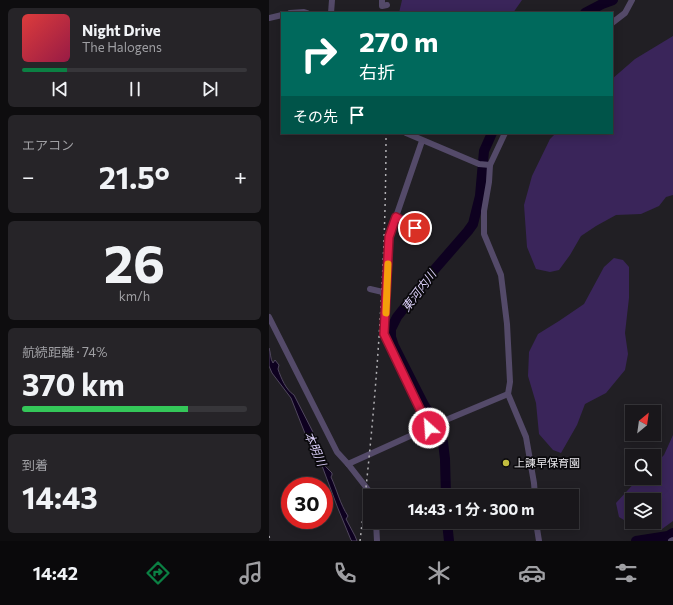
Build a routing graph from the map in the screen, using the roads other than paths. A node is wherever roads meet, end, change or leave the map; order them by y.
1 (332, 0) edge
2 (382, 0) edge
3 (633, 0) edge
4 (387, 5) dead end
5 (331, 12) edge
6 (281, 15) edge
7 (269, 18) edge
8 (613, 22) edge
9 (408, 134) edge
10 (505, 134) edge
11 (422, 141) junction
12 (490, 165) junction
13 (396, 217) junction
14 (424, 234) dead end
15 (370, 289) dead end
16 (387, 293) junction
17 (269, 318) edge
18 (508, 394) junction
19 (431, 426) junction
20 (348, 464) junction
21 (368, 489) edge
22 (534, 489) edge
23 (376, 529) edge
24 (537, 529) edge
25 (377, 541) edge
26 (539, 541) edge

1 - 5 street
2 - 4 street
3 - 8 street
6 - 7 street
9 - 11 street
10 - 12 street
11 - 12 street
11 - 13 street
12 - 18 street
13 - 14 street
13 - 16 street
15 - 16 street
16 - 19 street
17 - 20 street
18 - 19 street
18 - 22 street
19 - 20 street
20 - 21 street
23 - 25 street
24 - 26 street

